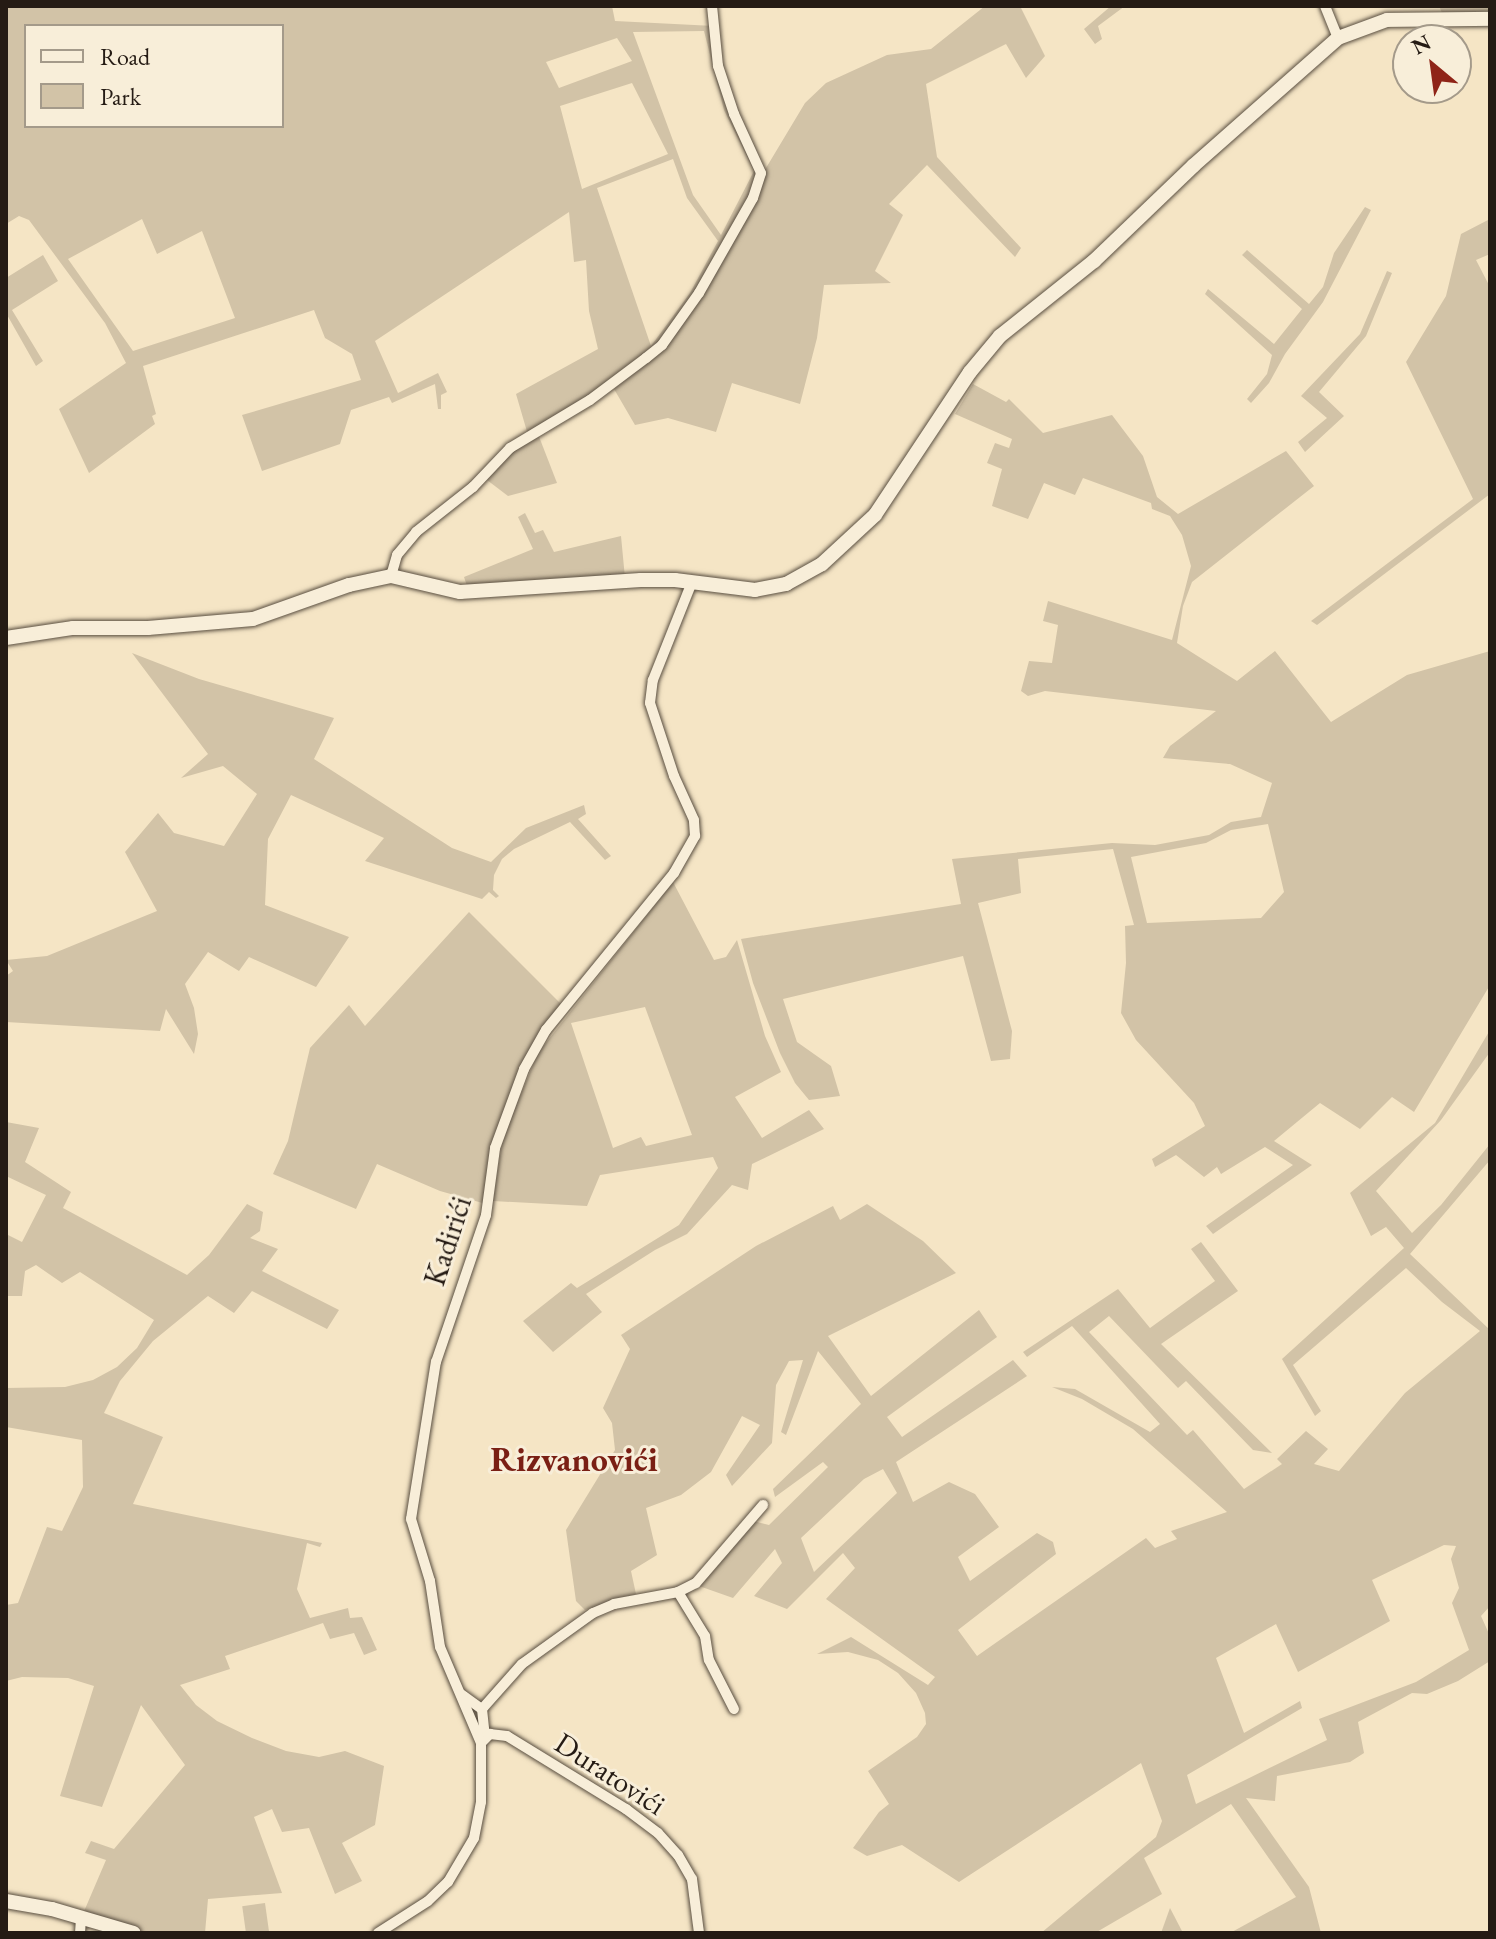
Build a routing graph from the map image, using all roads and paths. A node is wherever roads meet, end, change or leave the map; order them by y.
1 (712, 6) edge
2 (1325, 6) edge
3 (1490, 19) edge
4 (1338, 38) junction
5 (391, 576) junction
6 (692, 582) junction
7 (6, 638) edge
8 (763, 1505) dead end
9 (678, 1592) junction
10 (457, 1689) junction
11 (482, 1709) junction
12 (734, 1709) dead end
13 (483, 1740) junction
14 (6, 1901) edge
15 (80, 1926) edge
16 (134, 1933) edge
17 (378, 1933) edge
18 (699, 1933) edge

1 - 5 street
2 - 4 street
3 - 4 street
4 - 6 street
5 - 6 street
5 - 7 street
6 - 10 street, Kadirići
8 - 9 street
9 - 11 street
9 - 12 street
10 - 11 street
10 - 13 street, Kadirići
11 - 13 street
13 - 17 street, Kadirići
13 - 18 street, Duratovići
14 - 15 street
15 - 16 street

